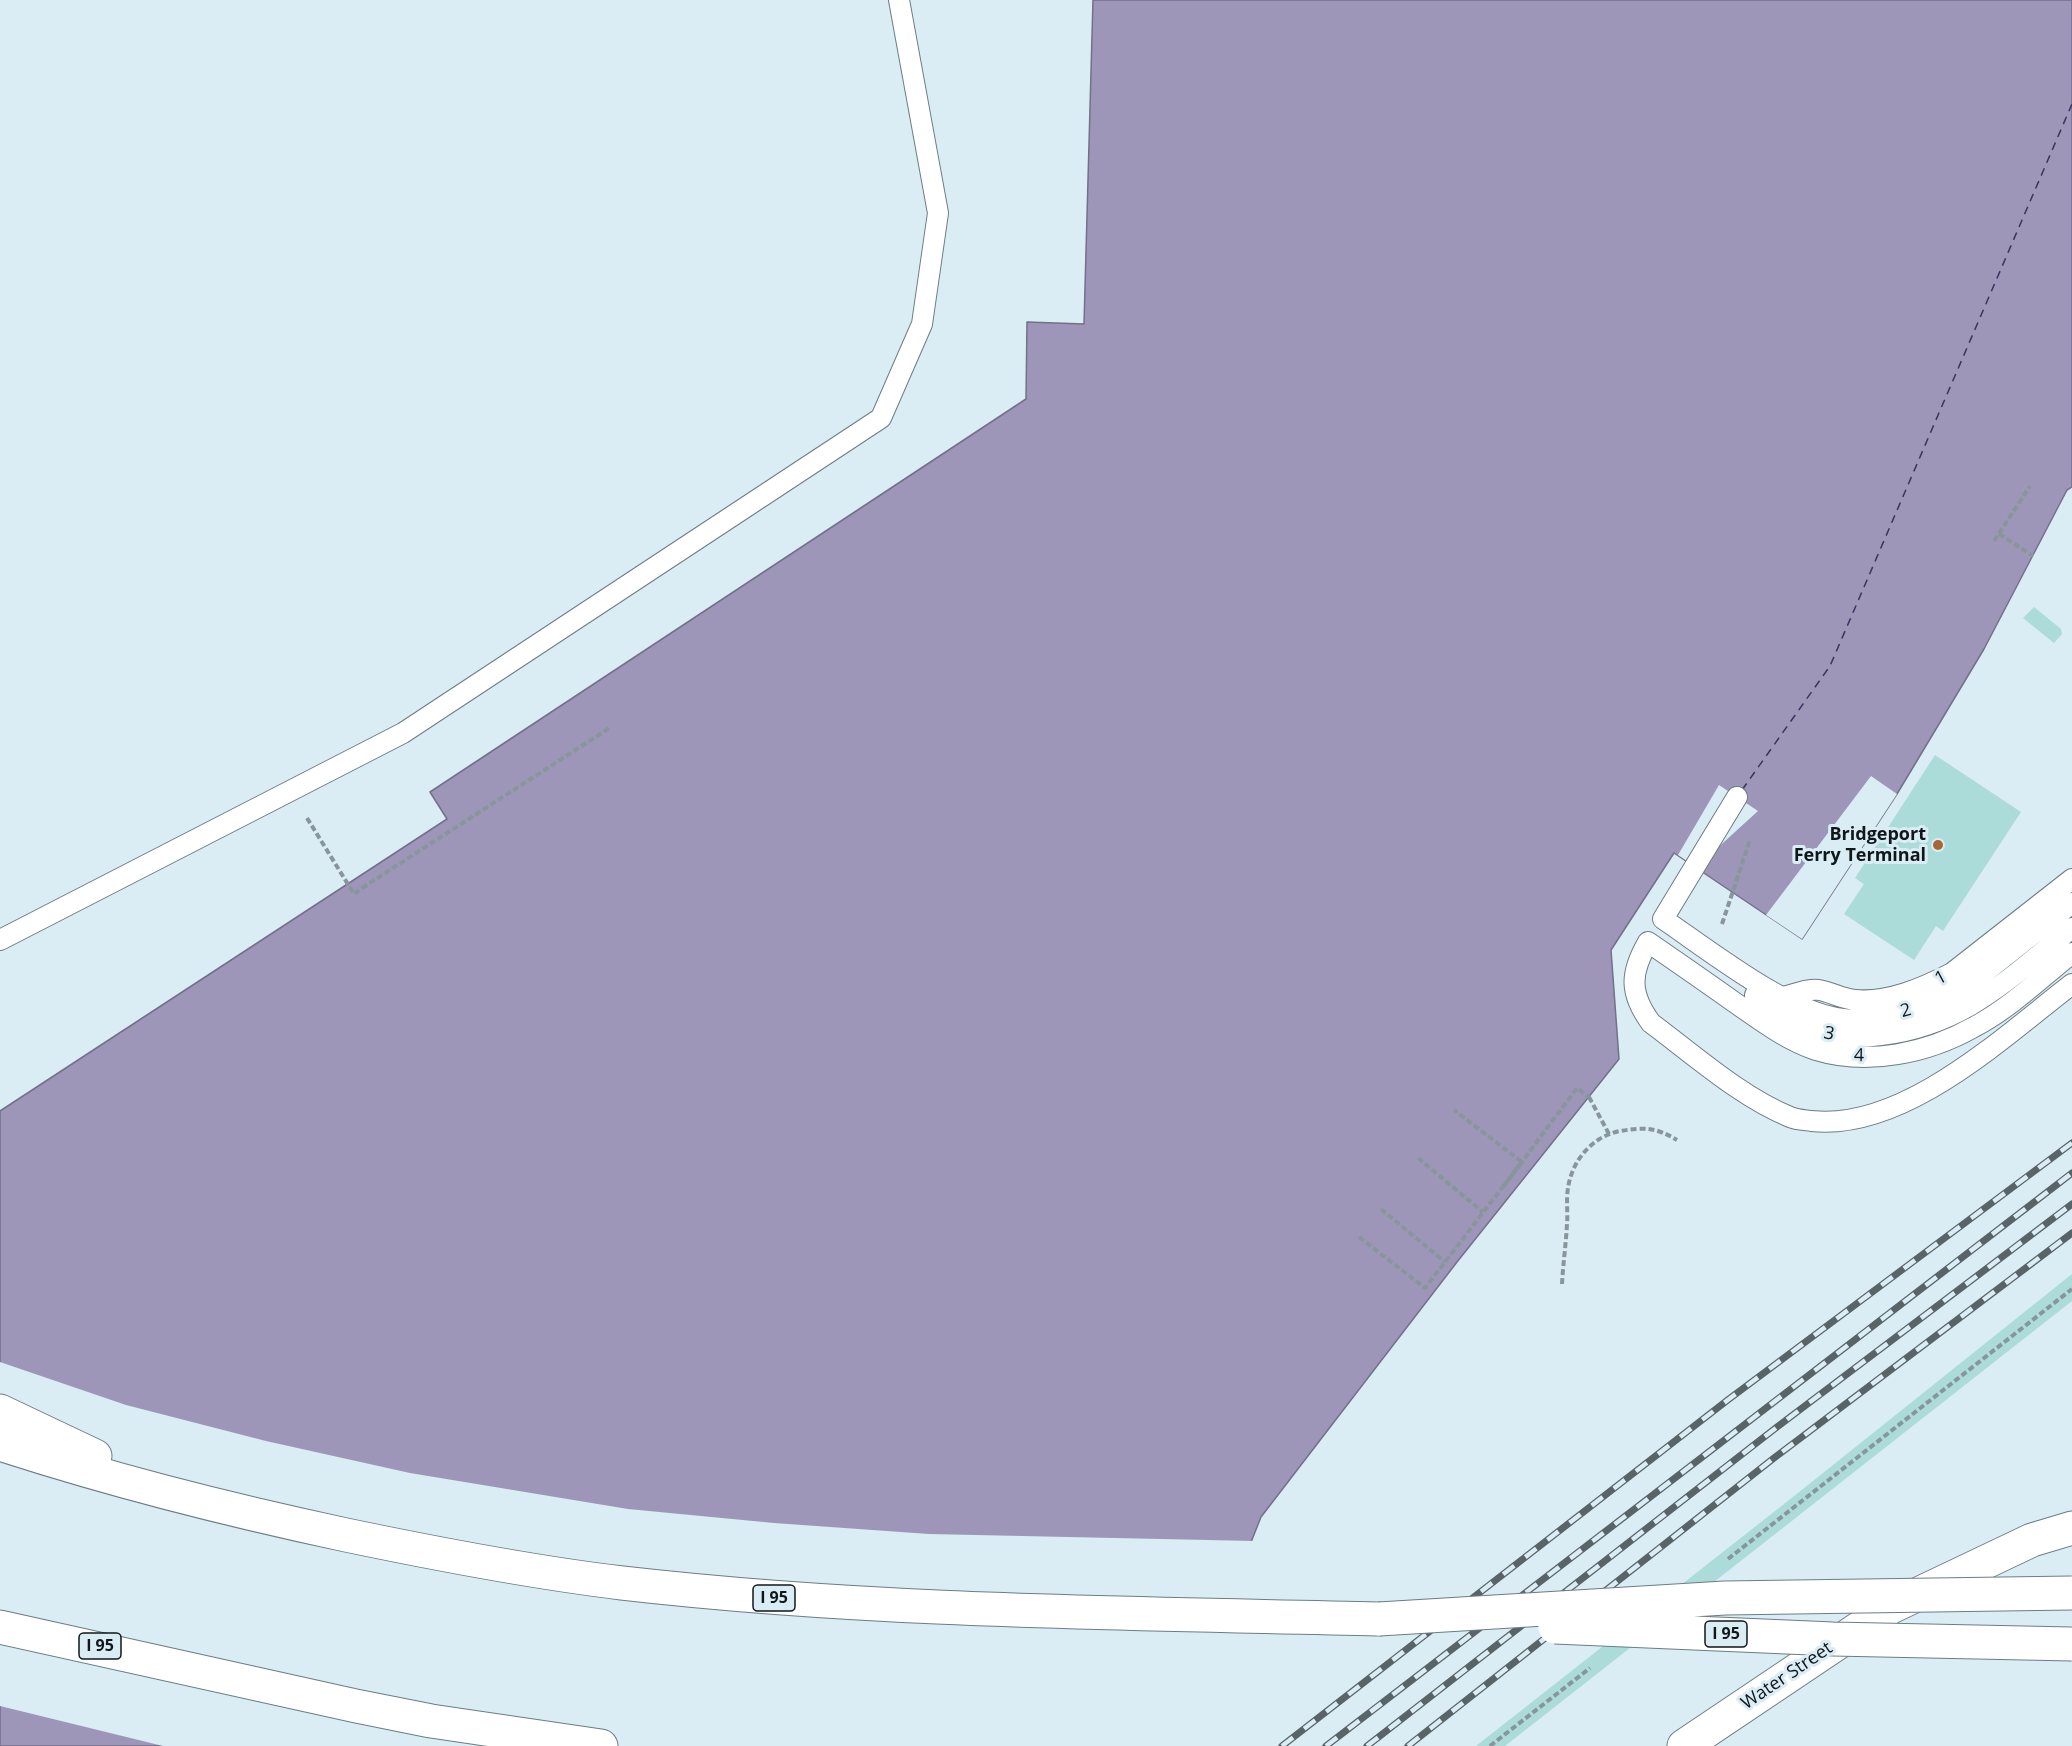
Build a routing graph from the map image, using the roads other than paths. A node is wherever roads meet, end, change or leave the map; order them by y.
1 (899, 0) edge
2 (1737, 797) dead end
3 (2072, 879) edge
4 (2072, 903) edge
5 (2072, 928) edge
6 (1656, 930) junction
7 (0, 940) edge
8 (2072, 953) edge
9 (2072, 984) edge
10 (1783, 997) junction
11 (0, 1411) edge
12 (0, 1444) edge
13 (178, 1495) junction
14 (2072, 1528) edge
15 (2072, 1593) edge
16 (0, 1617) edge
17 (1379, 1618) junction
18 (0, 1627) edge
19 (2072, 1644) edge
20 (200, 1672) junction
21 (601, 1746) edge
22 (1684, 1746) edge

1 - 7 lane
2 - 6 lane
3 - 10 lane, 1
4 - 10 lane, 2
5 - 6 lane, 3
6 - 8 lane, 4
6 - 9 lane
6 - 10 lane, 2
11 - 13 main road
12 - 13 main road, I 95
13 - 17 main road, I 95
14 - 22 main road, Water Street
15 - 17 main road, bridge
16 - 20 main road, I 95
17 - 19 main road, I 95, bridge
18 - 20 main road
20 - 21 main road, I 95

